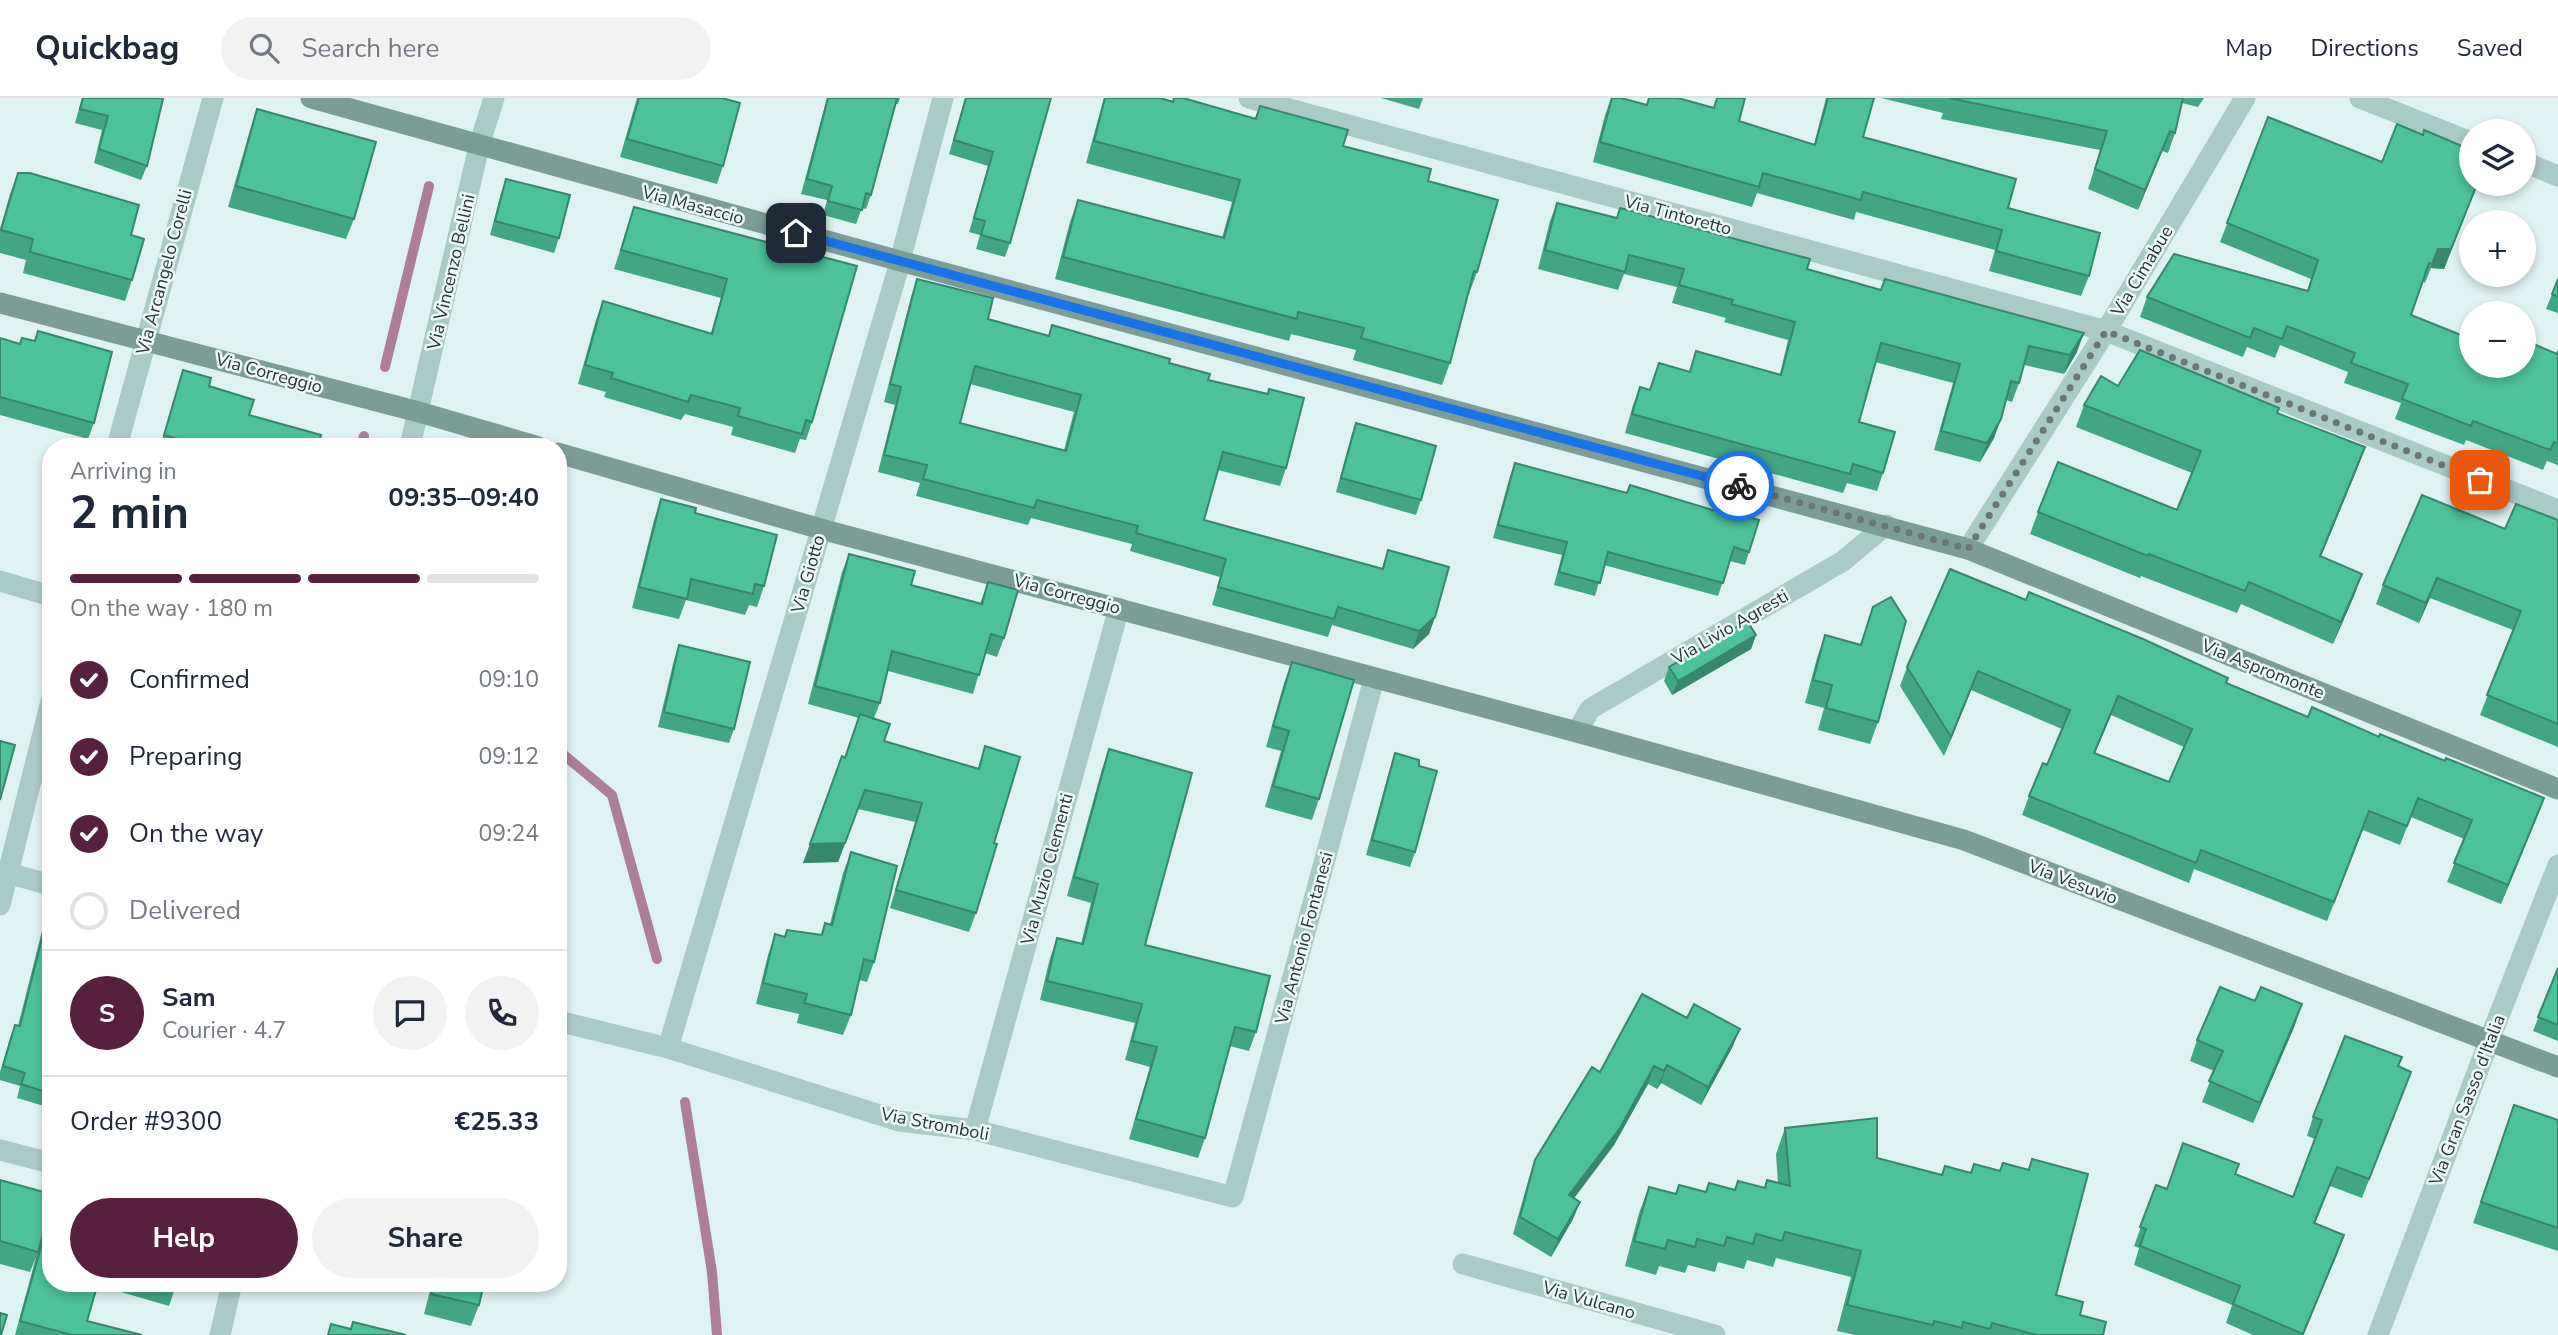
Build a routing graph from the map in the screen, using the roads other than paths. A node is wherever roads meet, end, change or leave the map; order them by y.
1 (214, 98) edge
2 (311, 98) edge
3 (494, 98) edge
4 (943, 98) edge
5 (1249, 98) edge
6 (2245, 98) edge
7 (2360, 98) edge
8 (2459, 137) edge
9 (479, 146) junction
10 (2536, 167) edge
11 (2558, 176) edge
12 (900, 261) junction
13 (0, 303) edge
14 (2106, 331) junction
15 (145, 341) junction
16 (419, 412) junction
17 (119, 438) edge
18 (412, 438) edge
19 (508, 438) edge
20 (567, 456) edge
21 (2558, 510) edge
22 (1886, 526) junction
23 (821, 528) junction
24 (1968, 549) junction
25 (0, 581) edge
26 (42, 593) edge
27 (1119, 608) junction
28 (1374, 679) junction
29 (1577, 732) junction
30 (42, 734) edge
31 (2558, 789) edge
32 (2558, 865) edge
33 (5, 872) edge
34 (42, 882) edge
35 (0, 905) edge
36 (567, 1023) edge
37 (2488, 1041) junction
38 (668, 1048) junction
39 (2558, 1067) edge
40 (975, 1130) junction
41 (0, 1150) edge
42 (42, 1161) edge
43 (1233, 1197) joint
44 (1463, 1264) dead end
45 (230, 1292) edge
46 (220, 1335) edge
47 (1715, 1335) edge
48 (2378, 1335) edge

1 - 15 street, Via Arcangelo Corelli
2 - 9 street, Via Masaccio
3 - 9 street, Via Vincenzo Bellini
4 - 12 street, Via Giotto
5 - 14 street, Via Tintoretto
6 - 14 street, Via Cimabue
7 - 8 street
9 - 12 street, Via Masaccio
9 - 16 street, Via Vincenzo Bellini
10 - 11 street
12 - 22 street, Via Masaccio
12 - 23 street, Via Giotto
13 - 15 street, Via Correggio
14 - 21 street, Via Tintoretto
14 - 24 street, Via Cimabue
15 - 16 street, Via Correggio
15 - 17 street, Via Arcangelo Corelli
16 - 18 street, Via Vincenzo Bellini
16 - 19 street, Via Correggio
20 - 23 street, Via Correggio
22 - 24 street, Via Masaccio
22 - 29 street, Via Livio Agresti
23 - 27 street, Via Correggio
23 - 38 street, Via Giotto
24 - 31 street, Via Aspromonte
25 - 26 street
27 - 28 street, Via Correggio
27 - 40 street, Via Muzio Clementi
28 - 29 street, Via Correggio
28 - 43 street, Via Antonio Fontanesi
29 - 37 street, Via Vesuvio
30 - 33 street
32 - 37 street, Via Gran Sasso d'Italia
33 - 34 street
33 - 35 street
36 - 38 street, Via Stromboli
37 - 39 street, Via Vesuvio
37 - 48 street, Via Gran Sasso d'Italia
38 - 40 street, Via Stromboli
40 - 43 street, Via Stromboli
41 - 42 street
44 - 47 street, Via Vulcano
45 - 46 street

